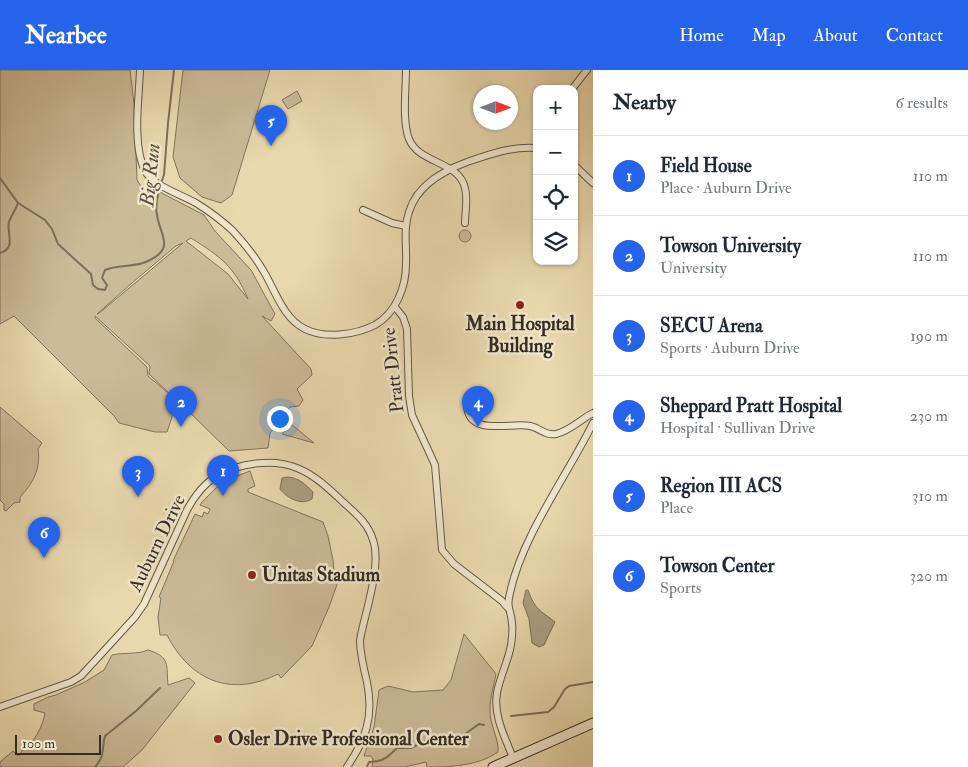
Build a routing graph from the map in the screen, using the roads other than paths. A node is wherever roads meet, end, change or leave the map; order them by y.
1 (140, 70) edge
2 (406, 70) edge
3 (587, 70) edge
4 (575, 85) edge
5 (533, 148) edge
6 (578, 168) edge
7 (450, 169) junction
8 (593, 183) edge
9 (363, 210) dead end
10 (465, 223) dead end
11 (406, 226) junction
12 (394, 307) junction
13 (467, 406) dead end
14 (593, 413) edge
15 (593, 423) edge
16 (507, 608) junction
17 (0, 708) edge
18 (593, 723) edge
19 (513, 758) junction
20 (347, 767) edge
21 (493, 767) edge

1 - 12 street
2 - 7 street
3 - 4 street
5 - 7 street
6 - 8 street
7 - 10 street
7 - 11 street
9 - 11 street
11 - 12 street
12 - 16 street, Pratt Drive
13 - 14 street
15 - 16 street
16 - 19 street
17 - 20 street, Auburn Drive
18 - 19 street
19 - 21 street

